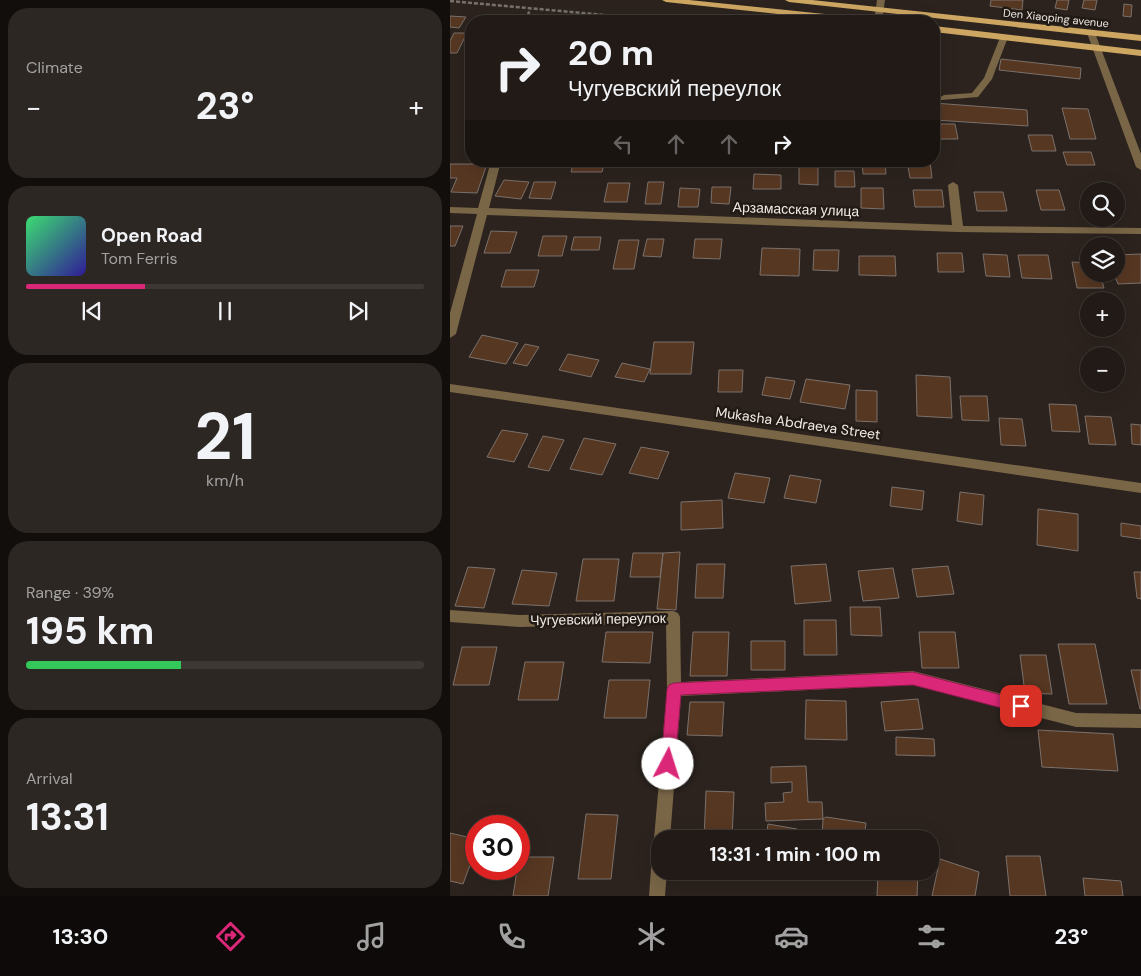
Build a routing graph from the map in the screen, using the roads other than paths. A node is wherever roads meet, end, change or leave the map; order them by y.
1 (666, 0) edge
2 (789, 0) edge
3 (881, 0) edge
4 (880, 10) junction
5 (807, 15) edge
6 (879, 15) edge
7 (926, 15) edge
8 (940, 17) edge
9 (940, 30) edge
10 (1091, 33) junction
11 (1004, 37) junction
12 (1141, 38) edge
13 (1096, 48) junction
14 (1141, 53) edge
15 (944, 98) dead end
16 (494, 167) edge
17 (1141, 167) edge
18 (953, 185) dead end
19 (450, 210) edge
20 (481, 212) junction
21 (958, 229) junction
22 (1141, 231) edge
23 (450, 334) edge
24 (450, 388) edge
25 (1141, 488) edge
26 (450, 616) edge
27 (674, 689) junction
28 (1141, 720) edge
29 (663, 830) edge
30 (658, 880) edge
31 (657, 896) edge

1 - 5 main road
2 - 4 main road, Den Xiaoping avenue
3 - 4 street
4 - 6 street
4 - 7 main road, Den Xiaoping avenue
8 - 10 main road, Den Xiaoping avenue
9 - 11 main road, Den Xiaoping avenue
10 - 12 main road, Den Xiaoping avenue
10 - 13 street
11 - 13 main road, Den Xiaoping avenue
11 - 15 street
13 - 14 main road, Den Xiaoping avenue
13 - 17 street
16 - 20 street
18 - 21 street
19 - 20 street, Арзамасская улица
20 - 21 street, Арзамасская улица
20 - 23 street
21 - 22 street, Арзамасская улица
24 - 25 street, Mukasha Abdraeva Street
26 - 27 street, Чугуевский переулок
27 - 28 street
27 - 29 street, Чугуевский переулок
30 - 31 street

